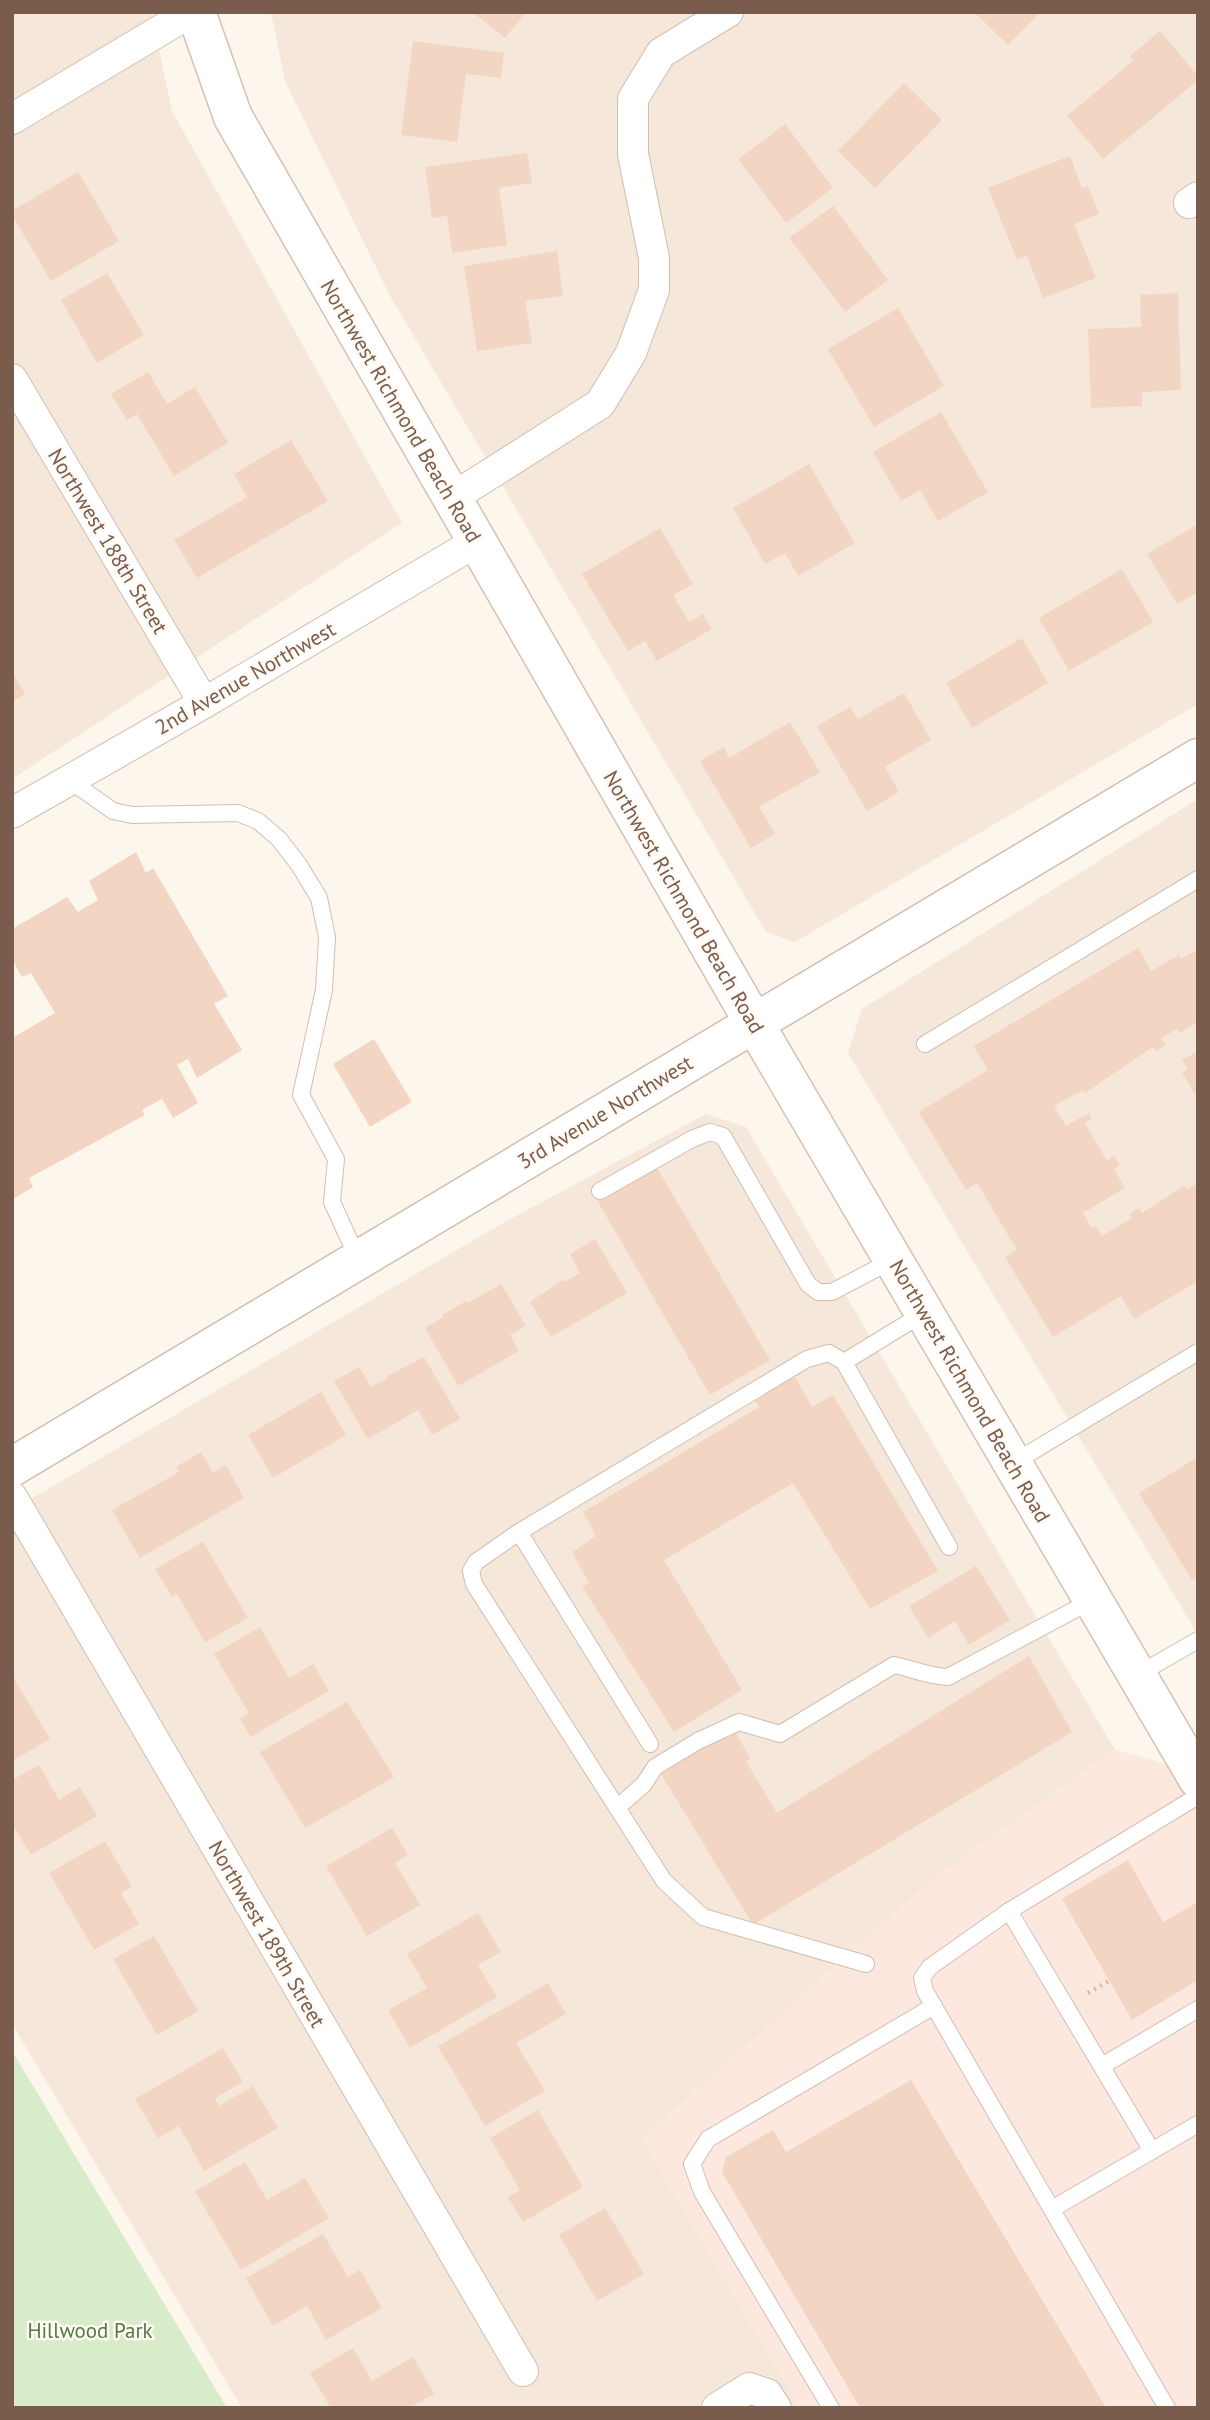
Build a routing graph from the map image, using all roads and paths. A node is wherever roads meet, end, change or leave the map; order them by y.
1 (193, 12) edge
2 (728, 12) edge
3 (12, 119) edge
4 (12, 379) edge
5 (452, 498) junction
6 (476, 542) junction
7 (204, 703) junction
8 (1194, 769) edge
9 (69, 780) junction
10 (12, 813) edge
11 (1198, 879) edge
12 (754, 1023) junction
13 (925, 1044) dead end
14 (600, 1191) dead end
15 (358, 1259) junction
16 (893, 1260) junction
17 (924, 1313) junction
18 (1198, 1352) edge
19 (844, 1362) junction
20 (1013, 1463) junction
21 (12, 1467) edge
22 (12, 1497) edge
23 (519, 1532) junction
24 (949, 1547) dead end
25 (1093, 1600) junction
26 (1198, 1640) edge
27 (1137, 1675) junction
28 (650, 1744) dead end
29 (1198, 1779) edge
30 (1198, 1796) edge
31 (617, 1808) junction
32 (1009, 1910) junction
33 (866, 1964) dead end
34 (934, 2006) junction
35 (1198, 2009) edge
36 (1102, 2066) junction
37 (1198, 2124) edge
38 (1152, 2151) junction
39 (1052, 2209) junction
40 (523, 2371) dead end
41 (717, 2408) edge
42 (776, 2408) edge
43 (831, 2408) edge
44 (1167, 2408) edge

1 - 3 street
1 - 5 main road, Northwest Richmond Beach Road
2 - 5 street
4 - 7 street, Northwest 188th Street
5 - 6 main road, Northwest Richmond Beach Road
6 - 7 street, 2nd Avenue Northwest
6 - 12 main road, Northwest Richmond Beach Road
7 - 9 street, 2nd Avenue Northwest
8 - 12 main road, 3rd Avenue Northwest
9 - 10 street, 2nd Avenue Northwest
9 - 15 lane
11 - 13 lane
12 - 15 main road, 3rd Avenue Northwest
12 - 16 main road, Northwest Richmond Beach Road
14 - 16 lane
15 - 21 main road, 3rd Avenue Northwest
16 - 17 main road, Northwest Richmond Beach Road
17 - 19 lane
17 - 20 main road, Northwest Richmond Beach Road
18 - 20 lane
19 - 23 lane
19 - 24 lane
20 - 25 main road, Northwest Richmond Beach Road
22 - 40 street, Northwest 189th Street
23 - 28 lane
23 - 31 lane
25 - 27 main road, Northwest Richmond Beach Road
25 - 31 lane
26 - 27 lane
27 - 29 main road, Northwest Richmond Beach Road
30 - 32 lane
31 - 33 lane
32 - 34 lane
32 - 36 lane
34 - 39 lane
34 - 43 lane
35 - 36 lane
36 - 38 lane
37 - 38 lane
38 - 39 lane
39 - 44 lane
41 - 42 street

